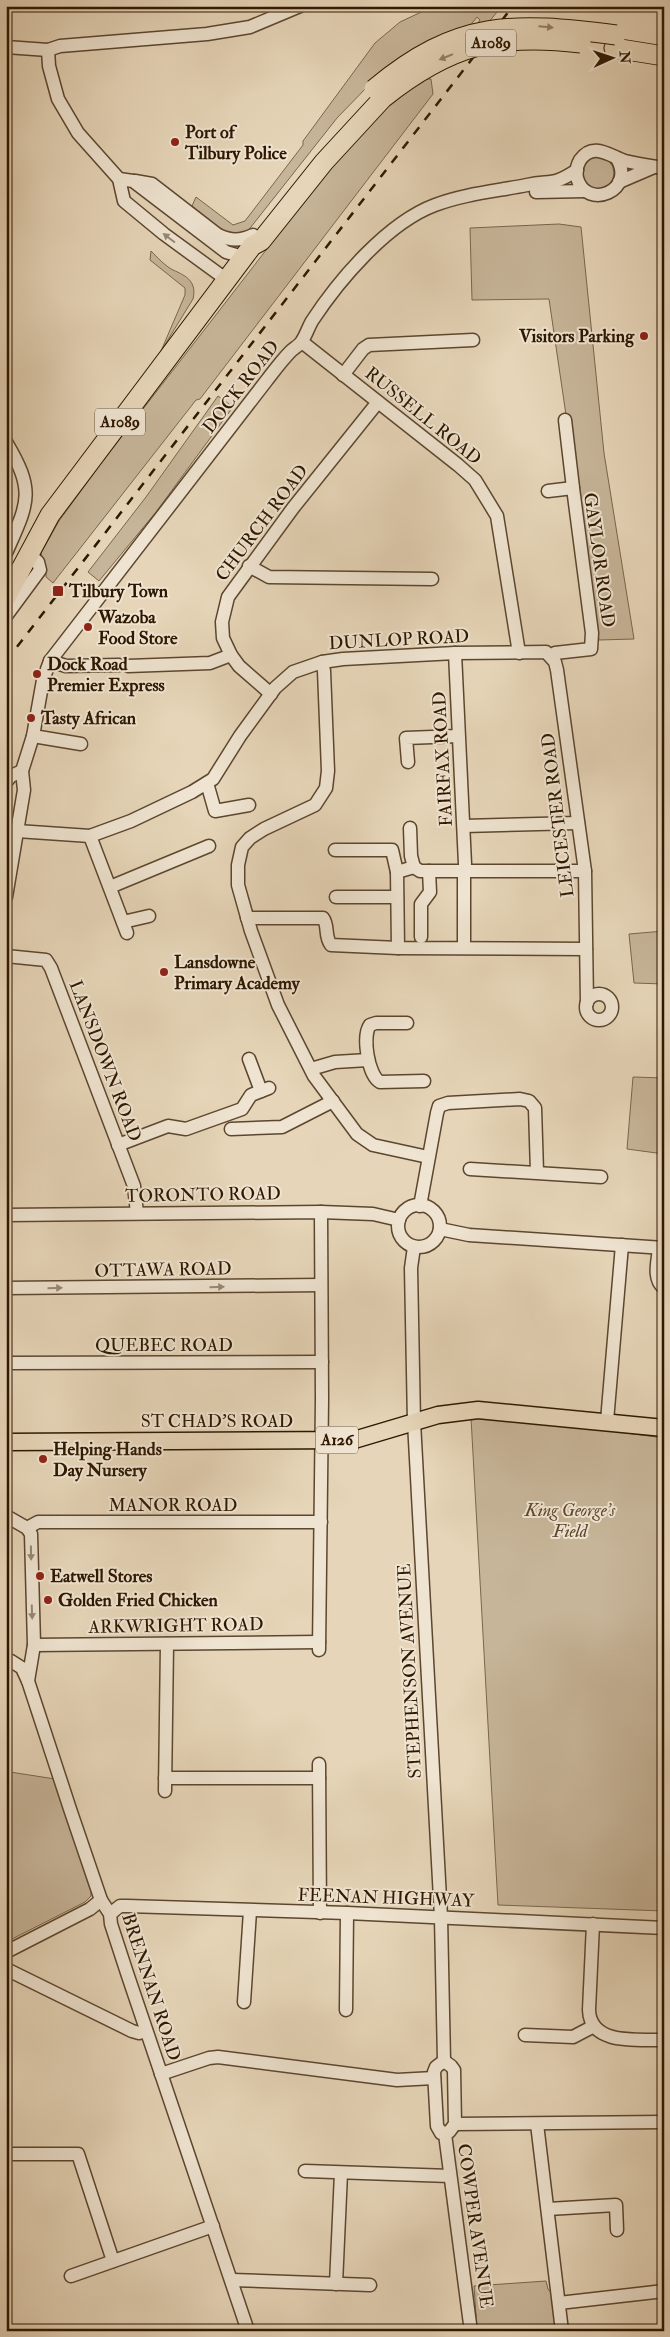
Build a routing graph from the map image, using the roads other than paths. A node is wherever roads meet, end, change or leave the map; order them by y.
1 (300, 6) edge
2 (615, 41) junction
3 (664, 43) edge
4 (6, 47) edge
5 (48, 50) junction
6 (664, 56) edge
7 (616, 158) junction
8 (659, 167) edge
9 (576, 170) junction
10 (119, 179) junction
11 (133, 181) junction
12 (620, 182) junction
13 (506, 190) junction
14 (585, 191) junction
15 (250, 246) junction
16 (227, 280) junction
17 (473, 340) dead end
18 (302, 342) junction
19 (344, 375) junction
20 (378, 402) junction
21 (564, 420) dead end
22 (6, 442) edge
23 (573, 488) junction
24 (548, 491) dead end
25 (6, 553) edge
26 (29, 554) junction
27 (249, 566) junction
28 (432, 579) dead end
29 (6, 597) edge
30 (6, 616) edge
31 (455, 653) junction
32 (518, 653) junction
33 (231, 655) junction
34 (551, 656) junction
35 (322, 662) junction
36 (49, 664) junction
37 (272, 694) junction
38 (34, 736) junction
39 (458, 736) junction
40 (81, 744) dead end
41 (408, 762) dead end
42 (22, 771) junction
43 (6, 782) edge
44 (206, 783) junction
45 (249, 805) dead end
46 (578, 823) junction
47 (464, 826) junction
48 (410, 828) dead end
49 (18, 831) junction
50 (90, 836) junction
51 (209, 846) dead end
52 (335, 850) dead end
53 (414, 867) junction
54 (464, 867) junction
55 (429, 871) junction
56 (585, 871) junction
57 (397, 872) junction
58 (110, 887) junction
59 (6, 897) edge
60 (336, 897) dead end
61 (397, 897) junction
62 (149, 916) dead end
63 (247, 918) junction
64 (421, 938) dead end
65 (464, 942) dead end
66 (398, 948) junction
67 (586, 949) junction
68 (6, 956) edge
69 (587, 1002) dead end
70 (407, 1023) dead end
71 (249, 1059) dead end
72 (368, 1060) junction
73 (311, 1069) junction
74 (424, 1082) dead end
75 (333, 1101) junction
76 (231, 1129) dead end
77 (118, 1145) junction
78 (428, 1157) junction
79 (470, 1169) dead end
80 (537, 1172) junction
81 (601, 1177) dead end
82 (420, 1206) junction
83 (321, 1212) junction
84 (137, 1213) junction
85 (6, 1215) edge
86 (399, 1220) junction
87 (440, 1229) junction
88 (622, 1245) junction
89 (414, 1247) junction
90 (661, 1248) edge
91 (321, 1286) junction
92 (6, 1288) edge
93 (664, 1288) edge
94 (322, 1362) junction
95 (6, 1363) edge
96 (607, 1421) junction
97 (414, 1422) junction
98 (664, 1428) edge
99 (322, 1441) junction
100 (6, 1442) edge
101 (6, 1516) edge
102 (321, 1522) junction
103 (27, 1528) junction
104 (166, 1644) junction
105 (34, 1645) junction
106 (9, 1661) edge
107 (28, 1681) junction
108 (319, 1764) dead end
109 (319, 1778) junction
110 (101, 1900) junction
111 (250, 1911) junction
112 (320, 1913) junction
113 (347, 1913) junction
114 (110, 1914) junction
115 (441, 1917) junction
116 (593, 1924) junction
117 (664, 1928) edge
118 (6, 1952) edge
119 (6, 1969) edge
120 (244, 2002) dead end
121 (346, 2010) dead end
122 (594, 2026) junction
123 (146, 2031) junction
124 (525, 2035) dead end
125 (664, 2040) edge
126 (444, 2060) junction
127 (162, 2074) junction
128 (434, 2078) junction
129 (664, 2122) edge
130 (455, 2124) junction
131 (537, 2124) junction
132 (445, 2134) junction
133 (6, 2154) edge
134 (305, 2171) dead end
135 (341, 2173) junction
136 (450, 2176) junction
137 (548, 2209) junction
138 (213, 2226) junction
139 (617, 2230) dead end
140 (113, 2261) junction
141 (71, 2276) dead end
142 (232, 2280) junction
143 (336, 2284) junction
144 (370, 2285) dead end
145 (664, 2291) edge
146 (559, 2304) junction
147 (470, 2324) dead end
148 (248, 2331) edge
149 (562, 2331) edge

1 - 5 street
2 - 3 highway, A1089
2 - 6 highway, A1089
2 - 15 highway, A1089, bridge
4 - 5 street
5 - 10 street
7 - 8 street, DOCK ROAD
7 - 9 street, DOCK ROAD
7 - 12 street
8 - 12 street, DOCK ROAD
9 - 13 street, DOCK ROAD
9 - 14 street
10 - 11 street
16 -> 10 street
11 - 15 street
11 - 15 street
12 - 14 street, DOCK ROAD
13 - 14 street, DOCK ROAD
13 - 18 street, DOCK ROAD
15 - 16 highway, A1089
16 - 26 highway, A1089
17 - 19 street
18 - 19 street, RUSSELL ROAD
18 - 36 street, DOCK ROAD
19 - 20 street, RUSSELL ROAD
20 - 27 street, CHURCH ROAD
20 - 32 street, RUSSELL ROAD
21 - 23 street
22 - 25 street
23 - 24 street, GAYLOR ROAD
23 - 34 street, GAYLOR ROAD
26 - 29 highway, A1089
26 - 30 street
27 - 28 street
27 - 33 street, CHURCH ROAD
31 - 32 street, DUNLOP ROAD
31 - 35 street, DUNLOP ROAD
31 - 39 street, FAIRFAX ROAD
32 - 34 street, DUNLOP ROAD
33 - 36 street
33 - 37 street, CHURCH ROAD
34 - 46 street, LEICESTER ROAD
35 - 37 street, DUNLOP ROAD
35 - 63 street
36 - 38 street
37 - 44 street, DUNLOP ROAD
38 - 40 street
38 - 42 street
39 - 41 street
39 - 47 street, FAIRFAX ROAD
42 - 43 street
42 - 49 street
44 - 45 street
44 - 50 street, DUNLOP ROAD
46 - 47 street
46 - 56 street, LEICESTER ROAD
47 - 54 street, FAIRFAX ROAD
48 - 53 street
49 - 50 street, DUNLOP ROAD
49 - 59 street
50 - 58 street
51 - 58 street
52 - 57 street
53 - 55 street
53 - 57 street
54 - 55 street
54 - 56 street
54 - 65 street, FAIRFAX ROAD
55 - 64 street
56 - 67 street, LEICESTER ROAD
57 - 61 street
58 - 62 street
60 - 61 street
61 - 66 street
63 - 66 street
63 - 73 street
66 - 67 street
67 - 69 street, LEICESTER ROAD
68 - 77 street, LANSDOWN ROAD
70 - 72 street
71 - 77 street
72 - 73 street
72 - 74 street
73 - 75 street
75 - 76 street
75 - 78 street
77 - 84 street, LANSDOWN ROAD
78 - 80 street
78 - 82 street
79 - 80 street
80 - 81 street
82 - 86 street
82 - 87 street
83 - 84 street, TORONTO ROAD
83 - 86 street, TORONTO ROAD
83 - 91 street
84 - 85 street, TORONTO ROAD
86 - 89 street
87 - 88 street
87 - 89 street
88 - 90 street
88 - 96 street
89 - 97 street, STEPHENSON AVENUE
90 - 93 street
92 -> 91 street, OTTAWA ROAD
91 - 94 street
94 - 95 street, QUEBEC ROAD
94 - 99 street
96 - 97 main road, ST CHAD'S ROAD / A126
96 - 98 main road, ST CHAD'S ROAD / A126
97 - 99 main road, ST CHAD'S ROAD / A126
97 - 115 street, STEPHENSON AVENUE
99 - 100 main road, ST CHAD'S ROAD / A126
99 - 102 street
101 - 103 street
102 - 103 street, MANOR ROAD
102 - 104 street, ARKWRIGHT ROAD
103 -> 105 street
104 - 105 street, ARKWRIGHT ROAD
104 - 109 street
105 - 106 street
105 - 107 street
106 - 107 street, BRENNAN ROAD
107 - 110 street, BRENNAN ROAD
108 - 109 street
109 - 112 street
110 - 114 street, BRENNAN ROAD
110 - 118 street
111 - 112 street, FEENAN HIGHWAY
111 - 114 street, FEENAN HIGHWAY
111 - 120 street
112 - 113 street, FEENAN HIGHWAY
113 - 115 street, FEENAN HIGHWAY
113 - 121 street
114 - 123 street, BRENNAN ROAD
115 - 116 street, FEENAN HIGHWAY
115 - 126 street, COWPER AVENUE
116 - 117 street, FEENAN HIGHWAY
116 - 122 street
119 - 123 street
122 - 124 street
122 - 125 street
123 - 127 street, BRENNAN ROAD
126 - 128 street
126 - 130 street, COWPER AVENUE
127 - 128 street
127 - 138 street, BRENNAN ROAD
128 - 132 street, COWPER AVENUE
129 - 131 street
130 - 131 street
130 - 132 street, COWPER AVENUE
131 - 137 street
132 - 136 street, COWPER AVENUE
133 - 140 street
134 - 135 street
135 - 136 street
135 - 143 street
136 - 147 street, COWPER AVENUE
137 - 139 street
137 - 146 street
138 - 140 street
138 - 142 street, BRENNAN ROAD
140 - 141 street
142 - 143 street
142 - 148 street, BRENNAN ROAD
143 - 144 street
145 - 146 street
146 - 149 street

